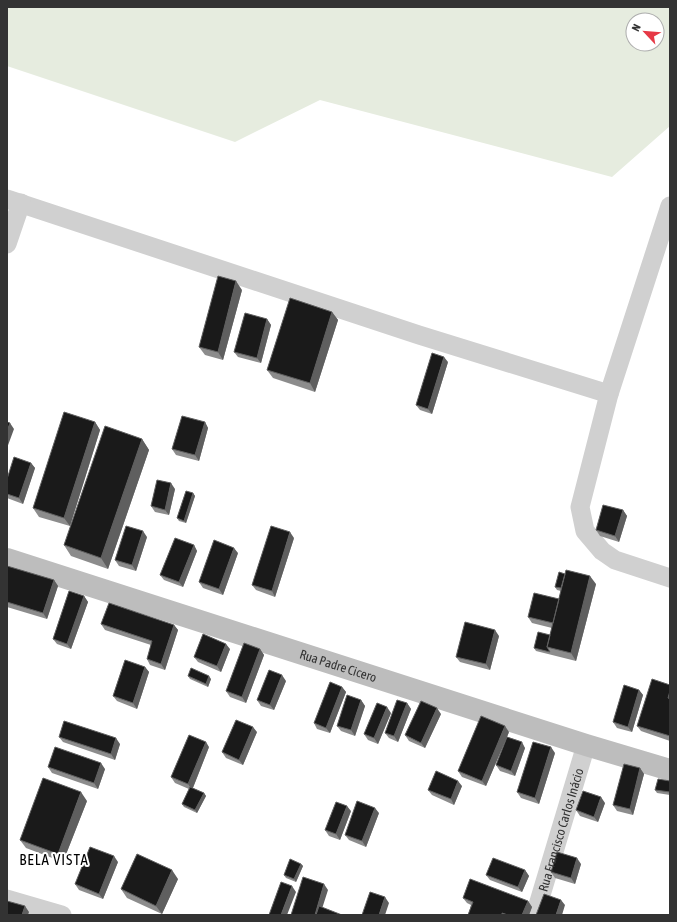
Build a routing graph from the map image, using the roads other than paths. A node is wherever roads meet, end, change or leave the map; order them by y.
1 (14, 201) edge
2 (670, 206) edge
3 (7, 244) edge
4 (609, 394) junction
5 (7, 559) edge
6 (670, 578) edge
7 (586, 745) junction
8 (670, 770) edge
9 (7, 899) edge
10 (62, 915) edge
11 (535, 915) edge

1 - 3 street
1 - 4 street
2 - 4 street
4 - 6 street
5 - 7 street, Rua Padre Cicero
7 - 8 street, Rua Padre Cicero
7 - 11 street, Rua Francisco Carlos Inácio
9 - 10 street

